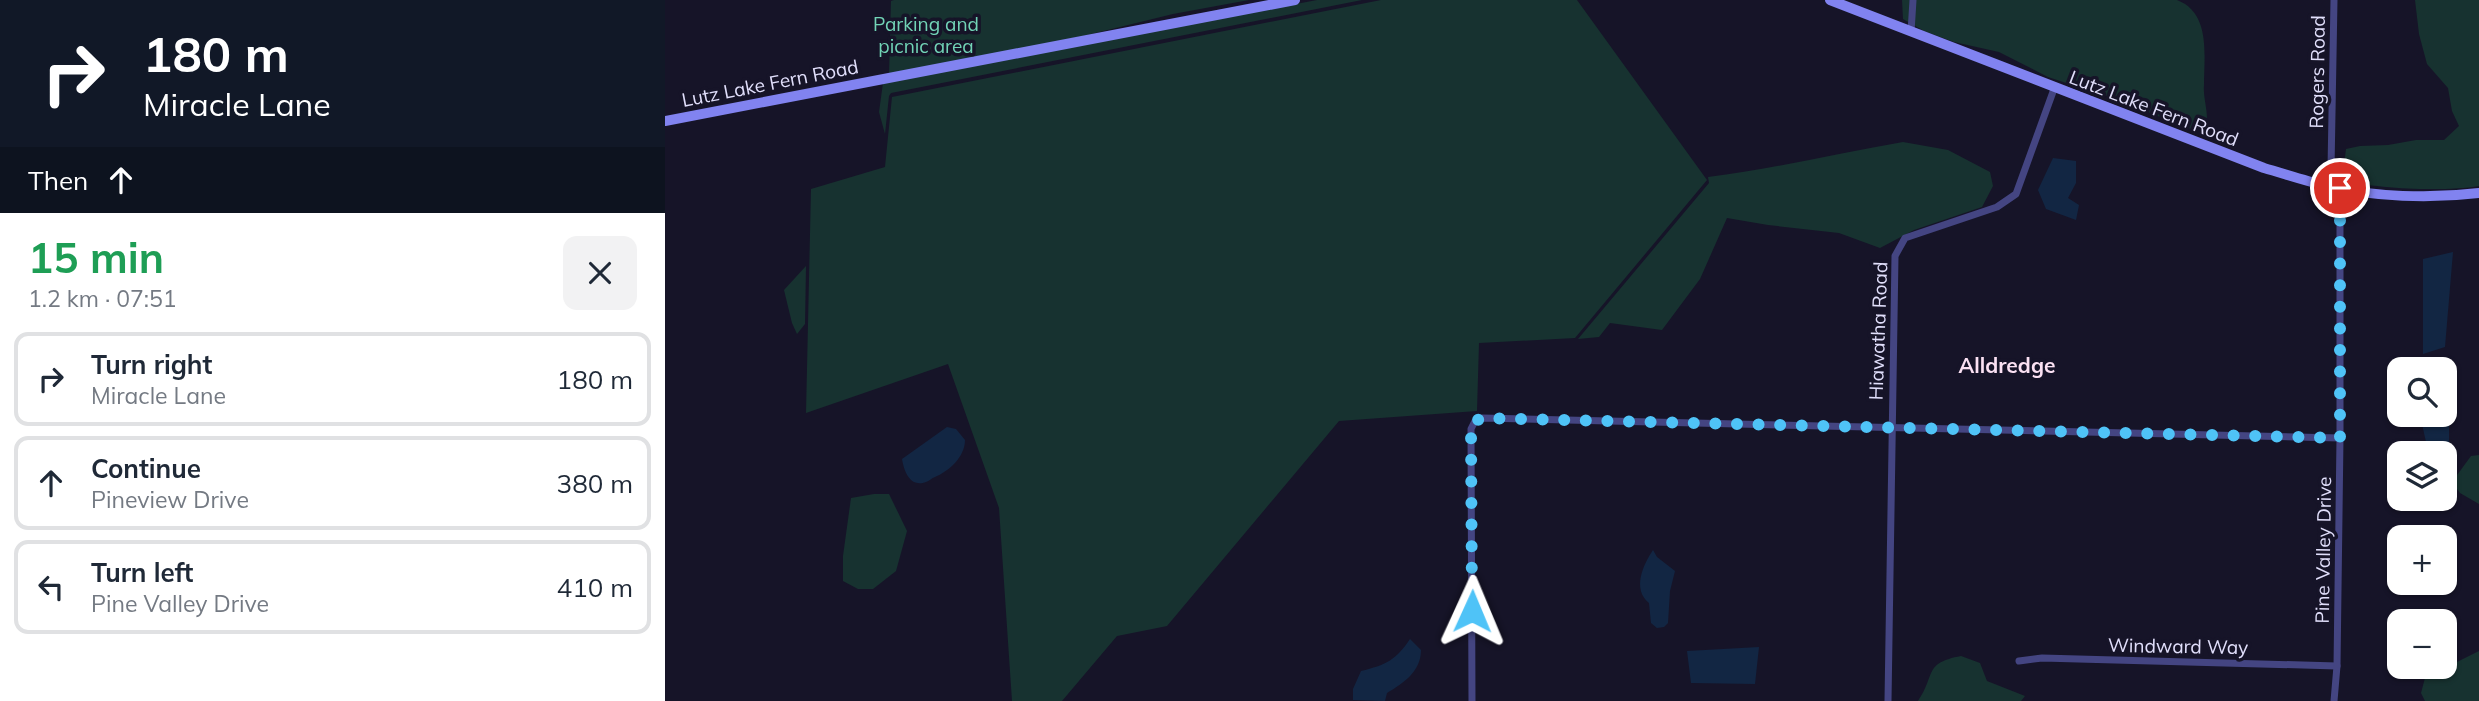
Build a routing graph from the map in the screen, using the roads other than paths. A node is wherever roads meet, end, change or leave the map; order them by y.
1 (1295, 0) edge
2 (1830, 0) edge
3 (1913, 0) edge
4 (2333, 0) edge
5 (1911, 32) junction
6 (2054, 89) junction
7 (665, 121) edge
8 (2327, 186) junction
9 (2340, 188) junction
10 (2479, 193) edge
11 (1891, 426) junction
12 (2340, 438) junction
13 (2019, 661) dead end
14 (2337, 666) junction
15 (1472, 701) edge
16 (1888, 701) edge
17 (2334, 701) edge

1 - 7 main road, Lutz Lake Fern Road
2 - 5 main road, Lutz Lake Fern Road
3 - 5 street
4 - 8 street, Rogers Road
5 - 6 main road, Lutz Lake Fern Road
6 - 8 main road, Lutz Lake Fern Road
6 - 11 street, Hiawatha Road
8 - 9 main road, Lutz Lake Fern Road
9 - 10 main road, Lutz Lake Fern Road
9 - 12 street, Pine Valley Drive
11 - 12 street
11 - 15 street
11 - 16 street, Hiawatha Road
12 - 14 street, Pine Valley Drive
13 - 14 street, Windward Way
14 - 17 street, Pine Valley Drive

